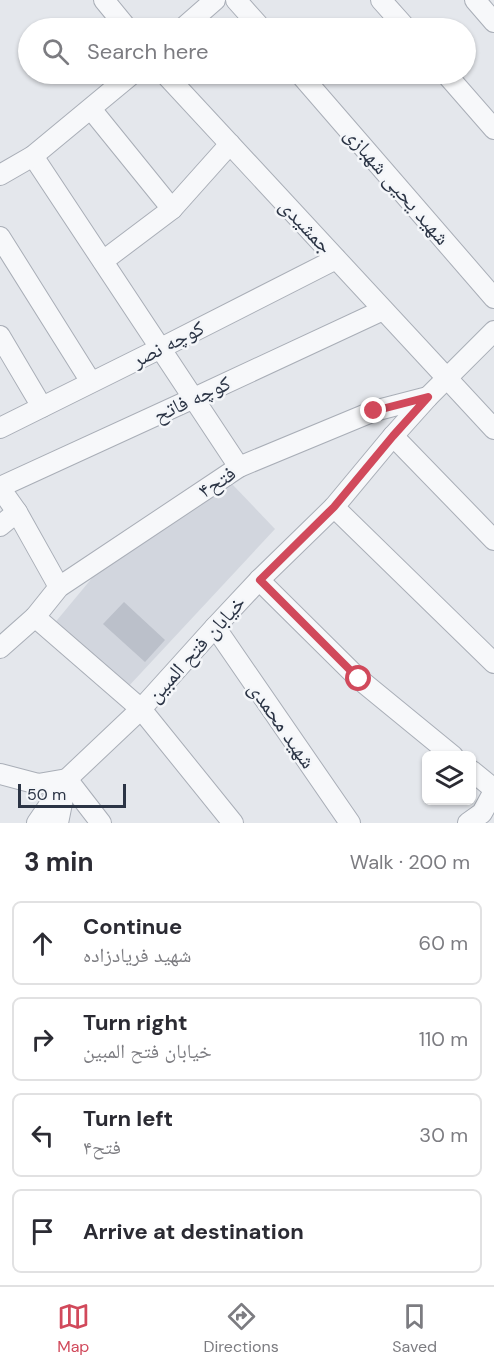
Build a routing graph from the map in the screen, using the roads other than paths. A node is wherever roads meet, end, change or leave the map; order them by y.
1 (104, 0) edge
2 (215, 0) edge
3 (236, 0) edge
4 (381, 0) edge
5 (475, 0) edge
6 (119, 18) edge
7 (194, 18) edge
8 (252, 18) edge
9 (397, 18) edge
10 (494, 22) edge
11 (120, 84) edge
12 (174, 84) edge
13 (309, 84) edge
14 (455, 84) edge
15 (91, 109) junction
16 (494, 129) edge
17 (230, 144) junction
18 (33, 156) junction
19 (0, 175) edge
20 (172, 209) junction
21 (0, 237) edge
22 (336, 259) junction
23 (103, 261) junction
24 (494, 298) edge
25 (383, 310) junction
26 (494, 330) edge
27 (0, 336) edge
28 (161, 348) junction
29 (447, 379) junction
30 (91, 382) junction
31 (428, 397) junction
32 (194, 398) junction
33 (42, 407) junction
34 (0, 428) edge
35 (494, 429) edge
36 (393, 436) junction
37 (239, 467) junction
38 (0, 487) edge
39 (334, 507) junction
40 (17, 512) junction
41 (0, 526) edge
42 (494, 540) edge
43 (260, 580) junction
44 (59, 587) junction
45 (35, 617) junction
46 (215, 627) junction
47 (0, 648) edge
48 (494, 663) edge
49 (141, 710) junction
50 (447, 751) edge
51 (0, 774) edge
52 (476, 775) edge
53 (67, 779) junction
54 (494, 790) edge
55 (37, 823) edge
56 (58, 823) edge
57 (101, 823) edge
58 (233, 823) edge
59 (350, 823) edge
60 (468, 823) edge

1 - 6 street
2 - 7 street
3 - 8 street
4 - 9 street
5 - 10 street
11 - 15 street
12 - 17 street, جمشیدی
13 - 24 street, شهید یحیی شهبازی
14 - 16 street
15 - 18 street
15 - 20 street
17 - 20 street
17 - 22 street, جمشیدی
18 - 19 street
18 - 23 street
20 - 23 street
21 - 30 street
22 - 25 street, جمشیدی
22 - 28 street, کوچه نصر
23 - 28 street
25 - 29 street, جمشیدی
25 - 32 street, کوچه فاتح
26 - 29 street, خیابان فتح المبین
27 - 33 street
28 - 30 street, کوچه نصر
28 - 32 street
29 - 31 street, خیابان فتح المبین
29 - 35 street, جمشیدی
30 - 33 street, کوچه نصر
31 - 36 street, خیابان فتح المبین
31 - 37 street, فتح۴
32 - 37 street
32 - 38 street, کوچه فاتح
33 - 34 street, کوچه نصر
36 - 39 street, خیابان فتح المبین
36 - 42 street
37 - 44 street, فتح۴
38 - 40 street
39 - 43 street, خیابان فتح المبین
39 - 48 street
40 - 41 street
40 - 44 street
43 - 46 street, خیابان فتح المبین
43 - 50 street
44 - 45 street, فتح۴
45 - 47 street, فتح۴
45 - 49 street
46 - 49 street, خیابان فتح المبین
46 - 59 street, شهید محمدی
49 - 53 street, خیابان فتح المبین
49 - 58 street
51 - 53 street
52 - 54 street
53 - 55 street, خیابان فتح المبین
53 - 56 street
53 - 57 street
54 - 60 street

